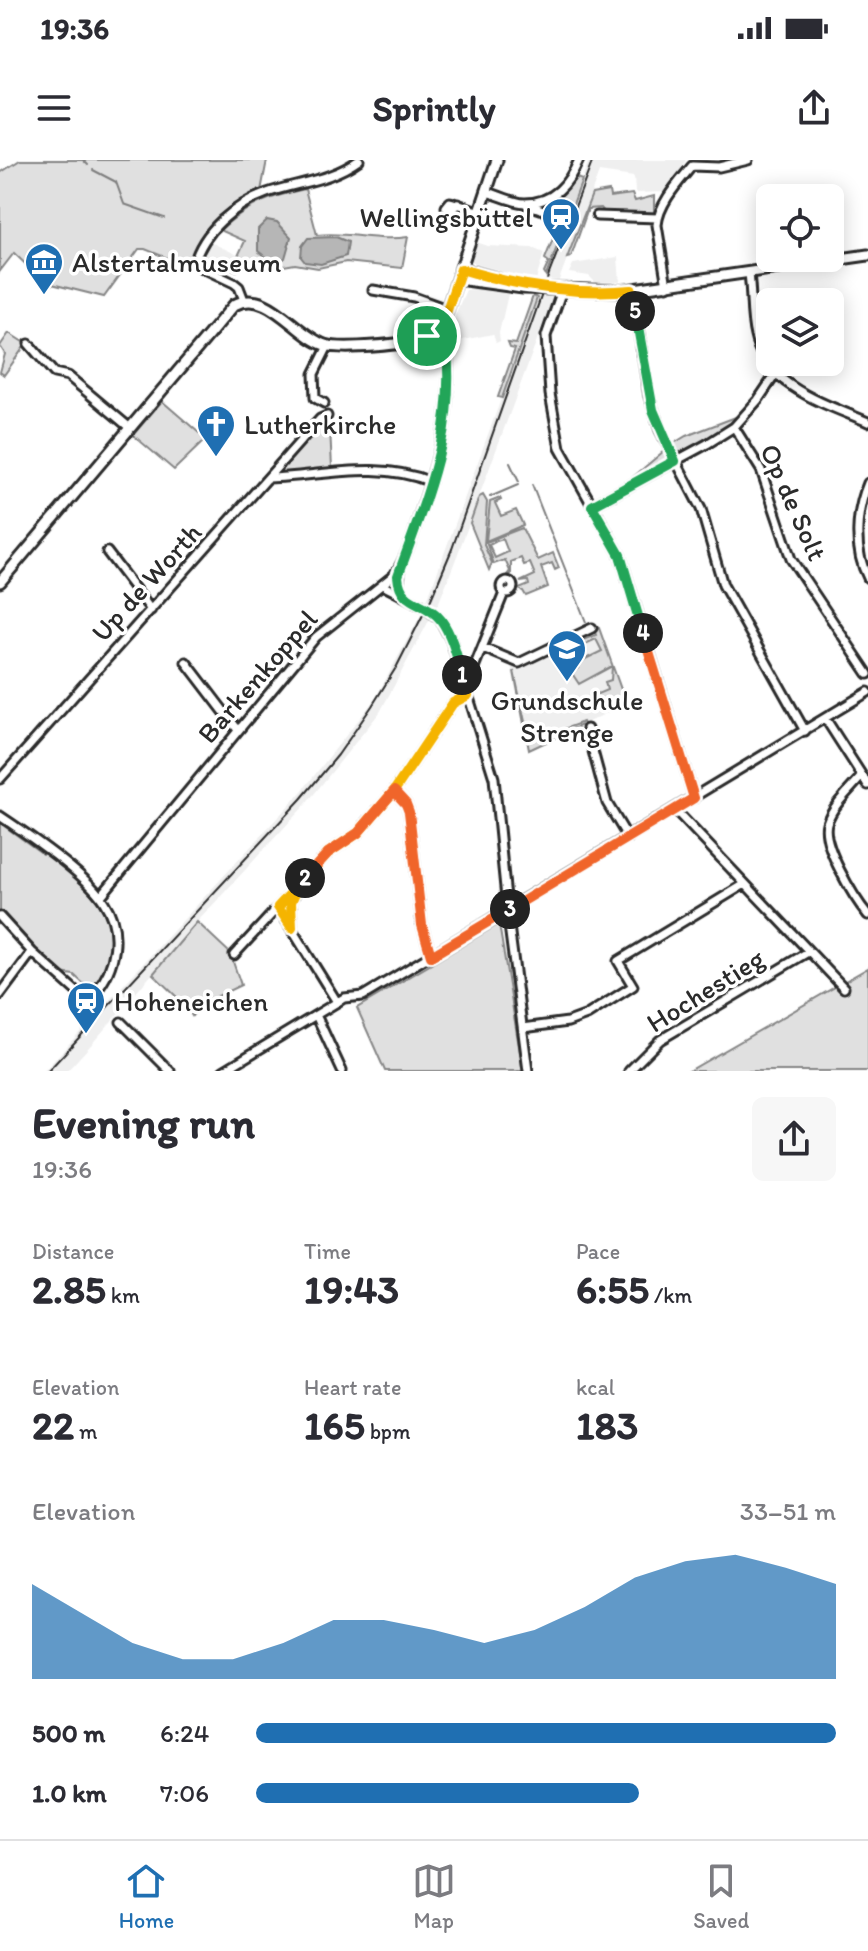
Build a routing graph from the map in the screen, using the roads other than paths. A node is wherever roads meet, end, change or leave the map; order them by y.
1 (359, 160) edge
2 (497, 160) edge
3 (579, 160) edge
4 (748, 160) edge
5 (693, 163) edge
6 (487, 192) junction
7 (524, 203) junction
8 (458, 204) dead end
9 (481, 212) junction
10 (558, 215) dead end
11 (597, 216) dead end
12 (658, 218) junction
13 (868, 255) edge
14 (460, 274) junction
15 (749, 274) junction
16 (667, 286) junction
17 (373, 290) dead end
18 (562, 290) junction
19 (632, 290) junction
20 (244, 300) junction
21 (447, 309) junction
22 (443, 320) junction
23 (427, 336) junction
24 (446, 340) junction
25 (756, 340) edge
26 (29, 344) dead end
27 (328, 346) junction
28 (774, 376) edge
29 (781, 376) edge
30 (324, 403) dead end
31 (327, 416) dead end
32 (868, 422) edge
33 (734, 427) junction
34 (130, 428) junction
35 (675, 461) junction
36 (269, 478) junction
37 (431, 482) junction
38 (868, 483) edge
39 (592, 506) junction
40 (107, 552) dead end
41 (403, 562) junction
42 (868, 578) edge
43 (0, 582) edge
44 (382, 585) junction
45 (504, 593) dead end
46 (403, 595) junction
47 (151, 610) junction
48 (592, 628) dead end
49 (483, 648) junction
50 (186, 662) dead end
51 (868, 674) edge
52 (462, 677) junction
53 (868, 692) edge
54 (468, 695) junction
55 (825, 718) junction
56 (587, 729) dead end
57 (238, 730) junction
58 (805, 731) junction
59 (861, 777) junction
60 (0, 779) edge
61 (868, 785) edge
62 (394, 791) junction
63 (694, 798) junction
64 (677, 808) junction
65 (0, 816) edge
66 (628, 838) junction
67 (745, 884) junction
68 (298, 886) junction
69 (101, 896) junction
70 (278, 907) junction
71 (507, 911) junction
72 (868, 915) edge
73 (0, 917) edge
74 (292, 928) junction
75 (32, 952) junction
76 (808, 952) junction
77 (234, 955) dead end
78 (431, 956) junction
79 (844, 988) dead end
80 (0, 995) edge
81 (337, 1002) junction
82 (316, 1015) junction
83 (121, 1022) dead end
84 (523, 1028) junction
85 (229, 1070) edge
86 (170, 1071) edge
87 (342, 1071) edge
88 (528, 1071) edge
89 (629, 1071) edge

1 - 20 street
2 - 6 main road
3 - 7 street
4 - 5 street
5 - 12 street
6 - 7 street
6 - 9 main road
7 - 10 street
8 - 9 street
9 - 14 main road
11 - 12 street
12 - 16 street
13 - 15 main road
14 - 18 main road
14 - 21 main road
15 - 16 main road
15 - 25 street
16 - 19 main road
17 - 21 street
18 - 19 main road
18 - 39 street
19 - 35 street
20 - 27 main road
20 - 34 main road
21 - 22 main road
22 - 23 main road
22 - 24 street, Barkenkoppel
23 - 24 street
23 - 27 main road
24 - 37 street, Barkenkoppel
26 - 34 street
27 - 30 street
28 - 33 street
29 - 32 street
31 - 36 street, Up de Worth
33 - 35 street
33 - 51 street, Op de Solt
34 - 43 main road
35 - 39 street
35 - 58 street
36 - 37 street
36 - 47 street, Up de Worth
37 - 41 street, Barkenkoppel
38 - 42 street
39 - 63 street
40 - 47 street
41 - 44 street, Barkenkoppel
41 - 46 street
44 - 46 street
44 - 57 street, Barkenkoppel
45 - 49 street
46 - 52 street
47 - 60 street, Up de Worth
48 - 49 street
49 - 52 street
50 - 57 street
52 - 54 street
53 - 55 street
54 - 62 street
54 - 71 street
55 - 58 street
55 - 59 street
56 - 66 street
57 - 69 street, Barkenkoppel
58 - 63 street
59 - 61 street
59 - 72 street
62 - 68 street
62 - 78 street
63 - 64 street
64 - 66 street
64 - 67 street
65 - 69 street
66 - 71 street
67 - 76 street
67 - 84 street
68 - 70 street
68 - 74 street
69 - 75 street
70 - 74 street
70 - 77 street
71 - 78 street
71 - 84 street
73 - 75 street
74 - 81 street
75 - 80 street
76 - 79 street
76 - 89 street, Hochestieg
78 - 81 street
81 - 82 street
82 - 85 street
82 - 87 street
83 - 86 street
84 - 88 street

